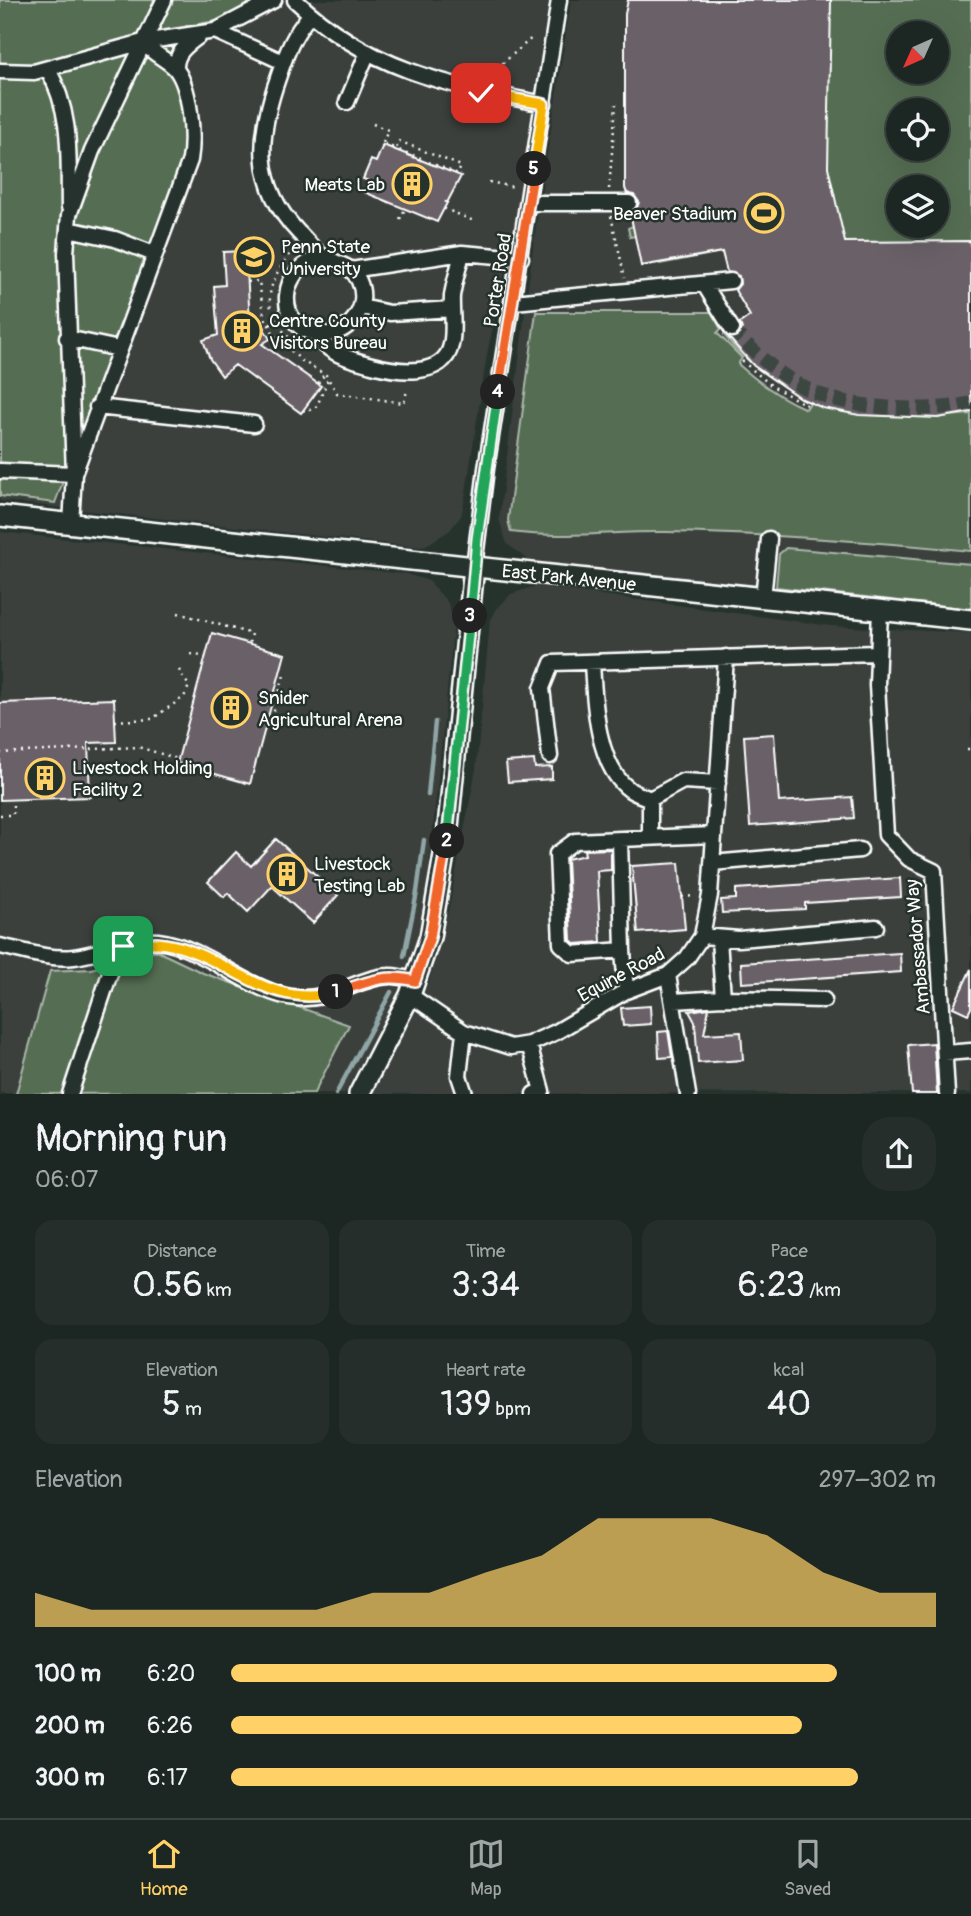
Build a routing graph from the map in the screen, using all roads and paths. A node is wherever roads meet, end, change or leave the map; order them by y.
1 (164, 0) edge
2 (274, 0) edge
3 (295, 0) edge
4 (559, 0) edge
5 (310, 15) junction
6 (210, 31) junction
7 (534, 36) dead end
8 (144, 42) junction
9 (368, 52) junction
10 (283, 62) junction
11 (48, 69) junction
12 (176, 69) junction
13 (484, 69) dead end
14 (0, 71) edge
15 (347, 102) dead end
16 (544, 104) junction
17 (616, 104) dead end
18 (373, 124) dead end
19 (396, 149) junction
20 (426, 152) junction
21 (423, 159) junction
22 (489, 182) dead end
23 (366, 187) dead end
24 (517, 188) dead end
25 (356, 190) dead end
26 (446, 201) dead end
27 (529, 202) junction
28 (608, 203) junction
29 (629, 203) dead end
30 (404, 211) dead end
31 (400, 219) dead end
32 (474, 220) dead end
33 (68, 222) junction
34 (462, 253) junction
35 (154, 254) junction
36 (326, 258) junction
37 (521, 258) junction
38 (351, 270) junction
39 (731, 281) dead end
40 (704, 284) junction
41 (628, 291) junction
42 (269, 296) dead end
43 (260, 297) dead end
44 (514, 302) junction
45 (361, 307) junction
46 (452, 309) junction
47 (275, 322) dead end
48 (264, 328) dead end
49 (732, 329) tunnel mouth
50 (317, 334) junction
51 (67, 338) junction
52 (119, 349) junction
53 (742, 361) dead end
54 (324, 374) dead end
55 (328, 379) dead end
56 (776, 381) dead end
57 (318, 383) dead end
58 (772, 387) junction
59 (808, 406) dead end
60 (97, 407) junction
61 (303, 410) dead end
62 (254, 425) dead end
63 (0, 471) edge
64 (74, 474) junction
65 (0, 516) edge
66 (71, 524) junction
67 (769, 539) dead end
68 (474, 567) junction
69 (763, 598) junction
70 (880, 610) junction
71 (178, 613) dead end
72 (971, 620) edge
73 (249, 644) dead end
74 (877, 653) junction
75 (191, 654) dead end
76 (206, 657) dead end
77 (726, 657) junction
78 (592, 662) junction
79 (179, 670) dead end
80 (284, 675) dead end
81 (115, 721) dead end
82 (276, 724) dead end
83 (0, 753) edge
84 (550, 755) dead end
85 (178, 759) dead end
86 (718, 783) junction
87 (13, 799) dead end
88 (650, 799) junction
89 (0, 815) edge
90 (713, 835) junction
91 (650, 838) junction
92 (620, 840) junction
93 (860, 850) dead end
94 (712, 863) junction
95 (876, 928) dead end
96 (702, 936) junction
97 (719, 939) junction
98 (0, 946) edge
99 (123, 946) junction
100 (623, 950) junction
101 (668, 975) junction
102 (412, 988) junction
103 (626, 991) junction
104 (723, 998) junction
105 (824, 1000) dead end
106 (674, 1001) junction
107 (464, 1032) junction
108 (529, 1044) junction
109 (971, 1051) edge
110 (945, 1053) junction
111 (541, 1093) edge
112 (69, 1094) edge
113 (359, 1094) edge
114 (464, 1094) edge
115 (688, 1094) edge
116 (947, 1094) edge

1 - 8 street
2 - 6 street
3 - 5 street
4 - 16 street, Porter Road
5 - 9 street
5 - 10 street
6 - 8 street
6 - 10 street
6 - 12 street
7 - 13 path
8 - 11 street
8 - 12 street
8 - 33 street
9 - 15 street
9 - 16 street
10 - 36 street
11 - 14 street
11 - 33 street
12 - 35 street
16 - 27 street, Porter Road
17 - 28 path
18 - 19 path
19 - 20 path
19 - 21 path
20 - 21 path
20 - 21 path
22 - 24 path
23 - 25 path
26 - 32 path
27 - 28 street
27 - 37 street, Porter Road
28 - 29 street
28 - 41 path
30 - 31 path
33 - 35 street
33 - 51 street
34 - 37 street
34 - 38 street
34 - 46 street
35 - 52 street
36 - 38 street
36 - 50 street
37 - 44 street, Porter Road
38 - 45 street
39 - 40 street
40 - 41 street
40 - 49 street
41 - 44 street
42 - 43 path
44 - 68 street, Porter Road
45 - 46 street
45 - 50 street
46 - 50 street
47 - 48 path
51 - 52 street
51 - 64 street
52 - 60 street
53 - 58 path
54 - 57 path
55 - 61 path
56 - 58 path
58 - 59 path
60 - 62 street
60 - 64 street
63 - 64 street
64 - 66 street
65 - 66 main road, East Park Avenue
66 - 68 main road, East Park Avenue
67 - 69 street
68 - 69 main road, East Park Avenue
68 - 102 main road
69 - 70 main road, East Park Avenue
70 - 72 main road, East Park Avenue
70 - 74 street, Ambassador Way
71 - 73 path
74 - 77 street
74 - 110 street, Ambassador Way
75 - 76 path
77 - 78 street
77 - 86 street, Equine Road
78 - 84 street
78 - 88 street
79 - 81 path
80 - 82 path
83 - 85 path
86 - 88 street
86 - 90 street, Equine Road
87 - 89 path
88 - 91 street
90 - 91 street
90 - 94 street, Equine Road
91 - 92 street
92 - 100 street
92 - 100 street
93 - 94 street
94 - 96 street, Equine Road
95 - 97 street
96 - 97 street
96 - 101 street, Equine Road
97 - 104 street
98 - 99 street
99 - 102 street
99 - 112 street
100 - 103 street
101 - 103 street, Equine Road
101 - 106 street
102 - 107 street, Equine Road
102 - 113 main road
103 - 108 street, Equine Road
104 - 105 street
104 - 106 street
106 - 115 street
107 - 108 street, Equine Road
107 - 114 street
108 - 111 street
109 - 110 street
110 - 116 street, Ambassador Way

